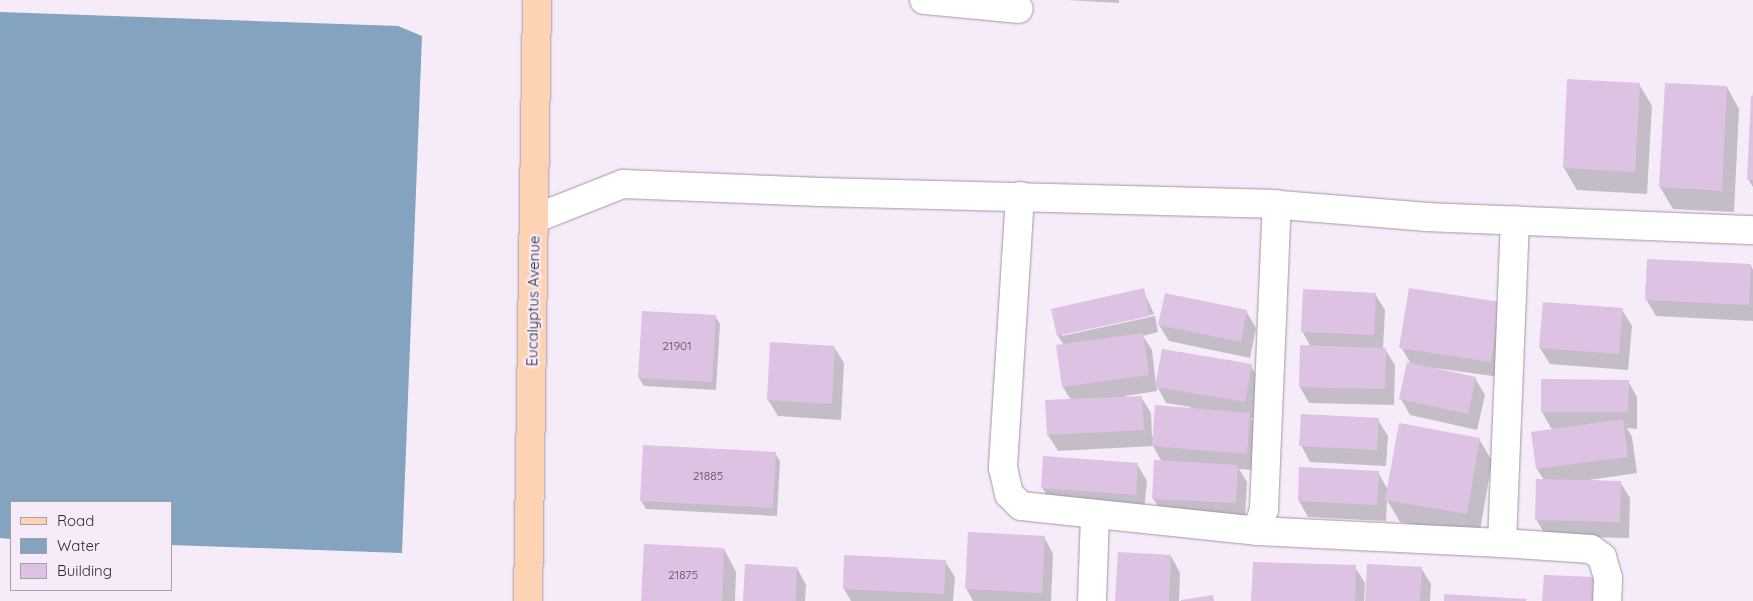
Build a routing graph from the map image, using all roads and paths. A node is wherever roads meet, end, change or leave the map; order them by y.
1 (537, 0) edge
2 (924, 0) edge
3 (1019, 9) dead end
4 (1020, 196) junction
5 (1277, 204) junction
6 (534, 219) junction
7 (1515, 220) junction
8 (1753, 230) edge
9 (1094, 514) junction
10 (1257, 531) junction
11 (1502, 543) junction
12 (528, 601) edge
13 (1092, 601) edge
14 (1607, 601) edge

1 - 6 main road, Eucalyptus Avenue
2 - 3 street
4 - 5 street
4 - 6 street
4 - 9 street
5 - 7 street
5 - 10 street
6 - 12 main road, Eucalyptus Avenue
7 - 8 street
7 - 11 street
9 - 10 street
9 - 13 street
10 - 11 street
11 - 14 street

